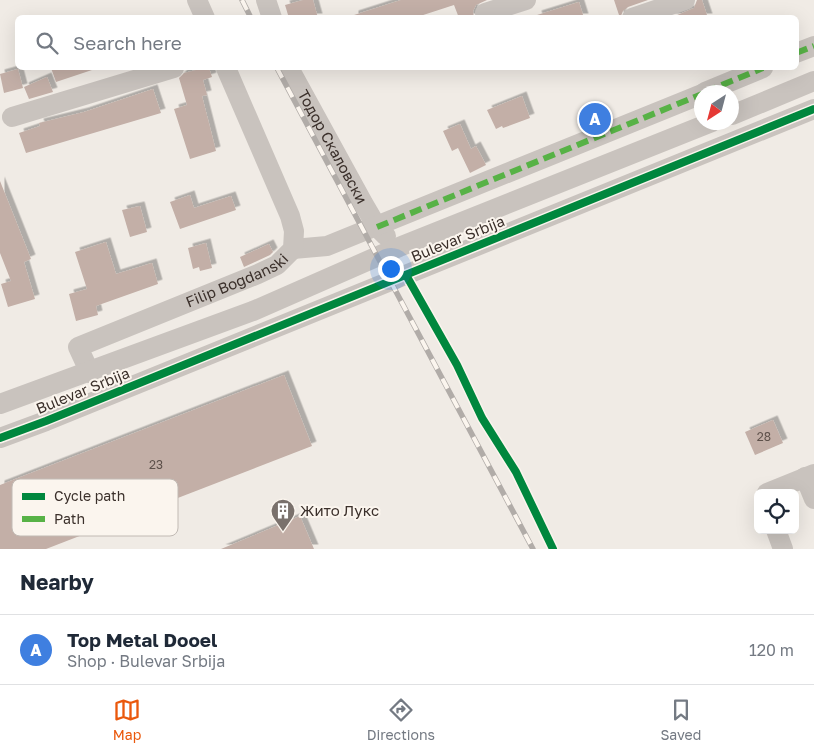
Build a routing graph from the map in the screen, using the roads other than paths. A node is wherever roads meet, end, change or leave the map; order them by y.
1 (197, 0) edge
2 (266, 0) edge
3 (686, 0) edge
4 (520, 1) edge
5 (485, 13) dead end
6 (204, 15) edge
7 (271, 15) edge
8 (641, 15) edge
9 (814, 46) edge
10 (799, 52) edge
11 (167, 70) edge
12 (227, 70) edge
13 (290, 70) edge
14 (758, 70) edge
15 (814, 81) edge
16 (723, 85) edge
17 (694, 97) edge
18 (814, 109) edge
19 (739, 112) edge
20 (12, 117) dead end
21 (694, 129) edge
22 (377, 227) junction
23 (400, 247) junction
24 (293, 249) junction
25 (90, 373) junction
26 (0, 404) edge
27 (0, 438) edge
28 (810, 476) edge
29 (777, 489) edge
30 (814, 499) edge
31 (778, 534) edge
32 (784, 549) edge

1 - 6 street
2 - 7 street
3 - 8 street
4 - 5 street
9 - 10 street
11 - 20 street
12 - 24 street, Filip Bogdanski
13 - 22 street, Тодор Скаловски
14 - 16 street
15 - 19 street
17 - 22 street
18 - 27 street, Bulevar Srbija
21 - 23 street, Bulevar Srbija
22 - 23 street
22 - 24 street
23 - 25 street, Bulevar Srbija
24 - 25 street, Filip Bogdanski
25 - 26 street, Bulevar Srbija
28 - 29 street
28 - 30 street
31 - 32 street

